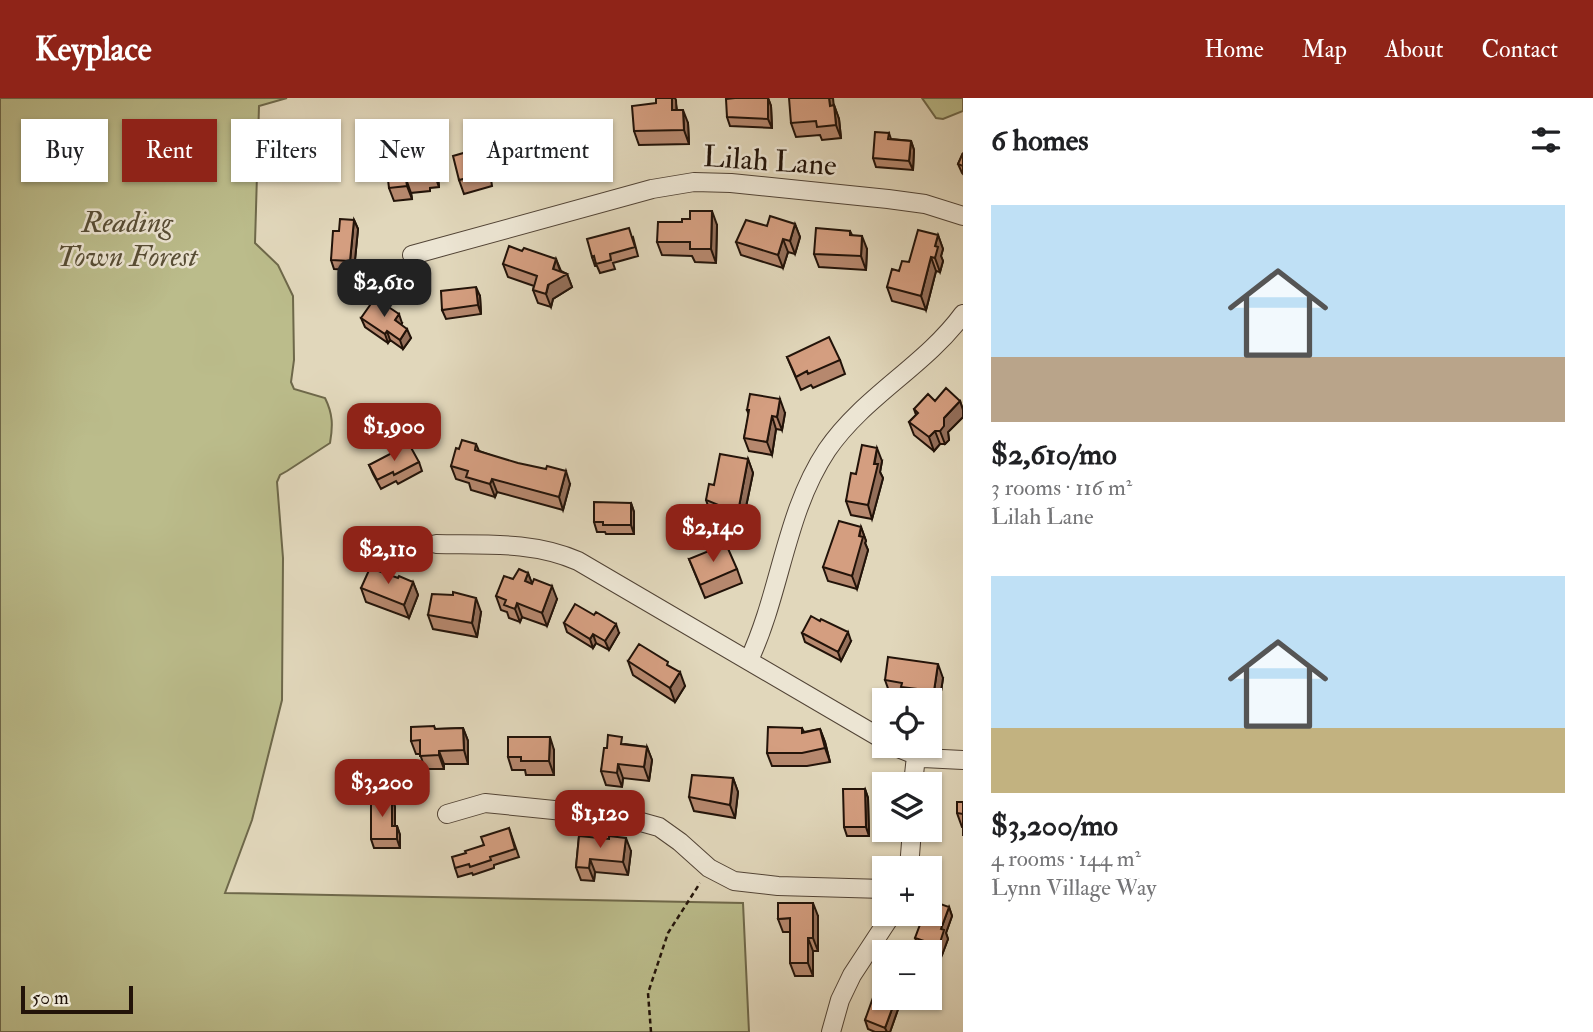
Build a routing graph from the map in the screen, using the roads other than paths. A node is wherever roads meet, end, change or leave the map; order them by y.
1 (963, 216) edge
2 (412, 255) dead end
3 (963, 314) edge
4 (436, 544) dead end
5 (749, 660) junction
6 (872, 733) edge
7 (930, 758) edge
8 (963, 760) edge
9 (447, 814) dead end
10 (872, 889) edge
11 (884, 926) edge
12 (831, 1032) edge

1 - 2 street, Lilah Lane
3 - 5 street
4 - 5 street
5 - 6 street
7 - 8 street
9 - 10 street
11 - 12 street

